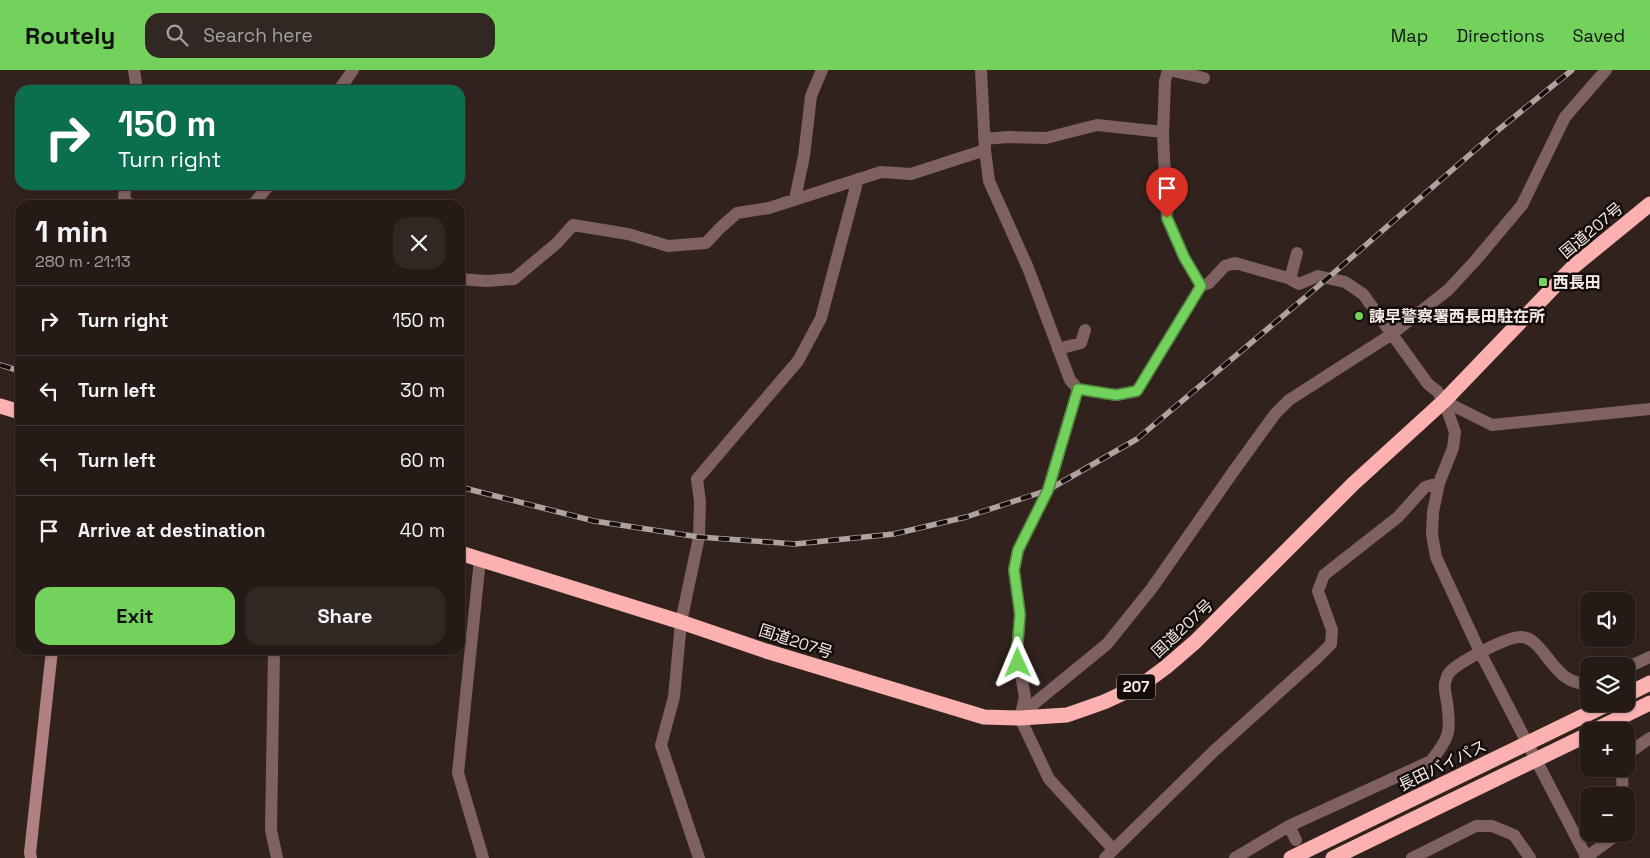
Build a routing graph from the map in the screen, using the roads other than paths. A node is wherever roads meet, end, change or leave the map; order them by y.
1 (134, 70) edge
2 (353, 70) edge
3 (822, 70) edge
4 (982, 70) edge
5 (1168, 70) edge
6 (1606, 70) edge
7 (1204, 78) dead end
8 (136, 85) edge
9 (342, 85) edge
10 (1163, 132) junction
11 (985, 145) junction
12 (858, 179) junction
13 (795, 199) junction
14 (1650, 204) edge
15 (1297, 253) dead end
16 (465, 279) edge
17 (1290, 279) junction
18 (1201, 286) junction
19 (1085, 330) dead end
20 (1392, 334) junction
21 (1058, 349) junction
22 (1078, 389) junction
23 (1444, 401) junction
24 (0, 406) edge
25 (1650, 409) edge
26 (15, 410) edge
27 (1439, 483) junction
28 (465, 554) edge
29 (480, 559) junction
30 (681, 622) junction
31 (1480, 652) junction
32 (51, 655) edge
33 (274, 655) edge
34 (1650, 657) edge
35 (1635, 664) edge
36 (1650, 683) edge
37 (1580, 684) edge
38 (1635, 690) edge
39 (1650, 703) edge
40 (1592, 712) edge
41 (1020, 718) junction
42 (1611, 722) edge
43 (1580, 738) edge
44 (1650, 738) edge
45 (1529, 743) junction
46 (1635, 748) edge
47 (1536, 760) junction
48 (1289, 826) junction
49 (1296, 840) dead end
50 (1608, 842) edge
51 (1109, 854) edge
52 (31, 858) edge
53 (277, 858) edge
54 (483, 858) edge
55 (699, 858) edge
56 (1235, 858) edge
57 (1291, 858) edge
58 (1333, 858) edge
59 (1412, 858) edge
60 (1530, 858) edge
61 (1587, 858) edge

1 - 8 street
2 - 9 street
3 - 13 street
4 - 11 street
5 - 7 street
5 - 10 street
6 - 20 street
10 - 11 street
10 - 18 street
11 - 12 street
11 - 21 street
12 - 13 street
12 - 30 street
13 - 16 street
14 - 23 highway, 国道207号 / 207
15 - 17 street
17 - 18 street
17 - 20 street
18 - 22 street
19 - 21 street
20 - 23 street
20 - 41 street
21 - 22 street
22 - 41 street
23 - 25 street
23 - 27 street
23 - 41 highway, 国道207号 / 207
24 - 26 highway
27 - 31 street
27 - 51 street
28 - 29 highway, 国道207号 / 207
29 - 30 highway, 国道207号 / 207
29 - 54 street
30 - 41 highway, 国道207号 / 207
30 - 55 street
31 - 37 street
31 - 45 street
31 - 48 street
32 - 52 street
33 - 53 street
34 - 35 street
36 - 38 highway
39 - 42 highway
40 - 45 highway, 長田バイパス
41 - 51 street
43 - 47 highway
44 - 46 street
45 - 47 street
45 - 57 highway, 長田バイパス
47 - 58 highway
47 - 61 street
48 - 49 street
48 - 56 street
50 - 61 street
59 - 60 street

